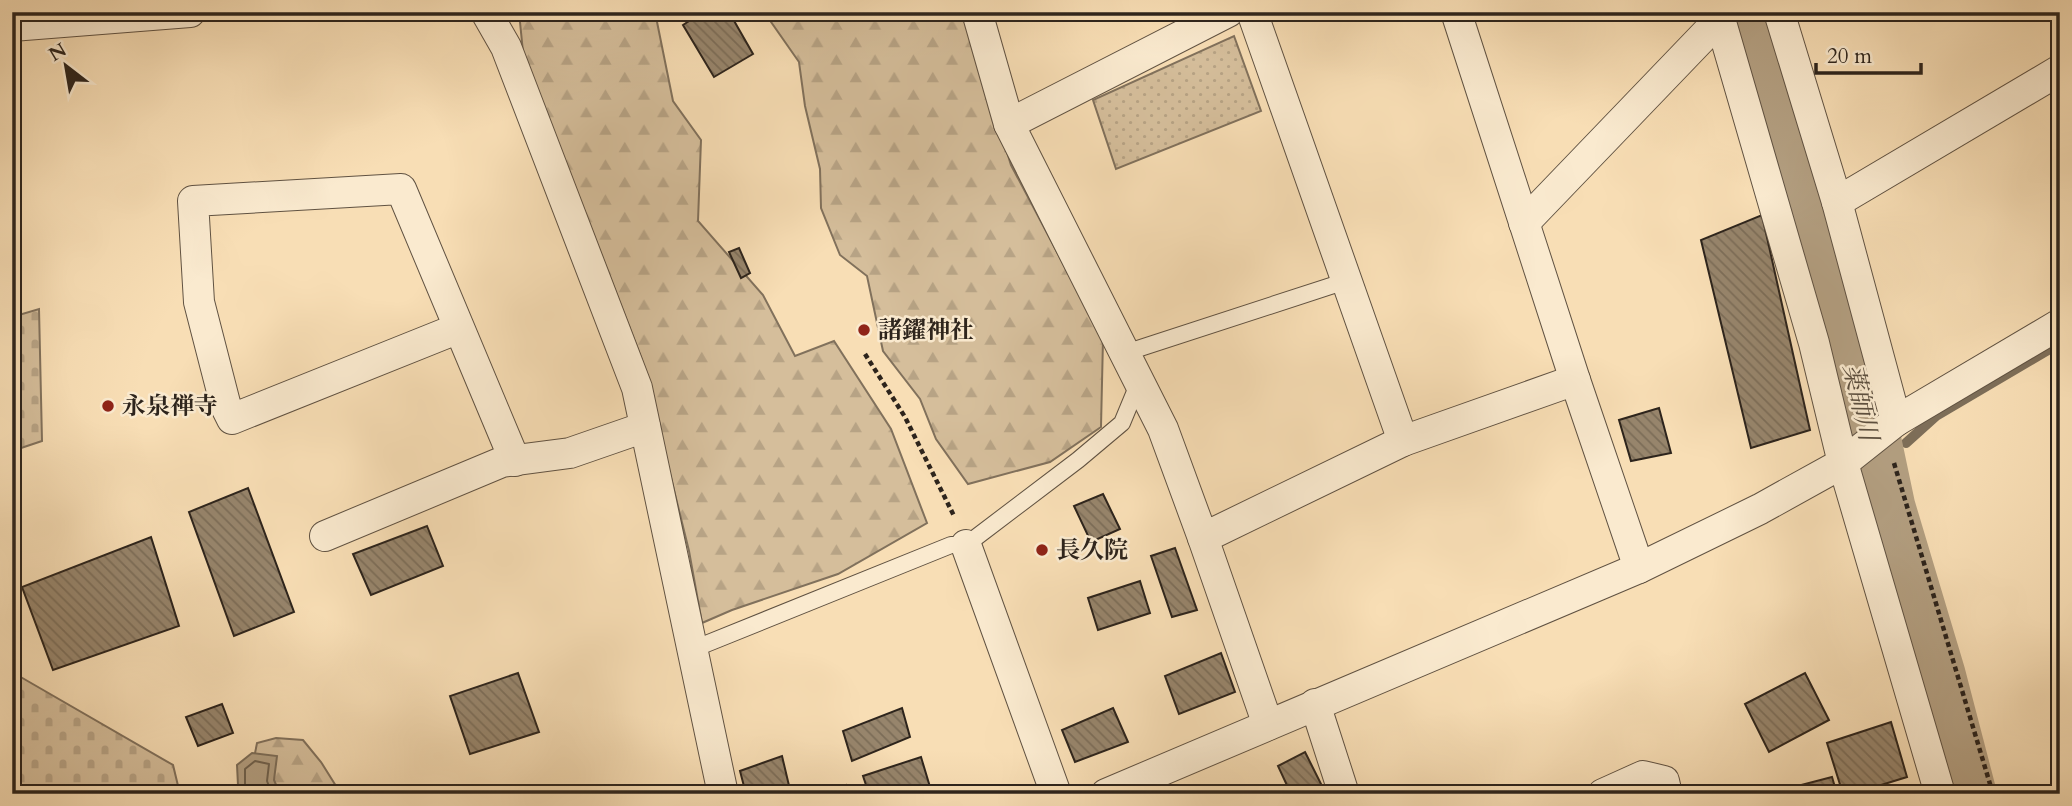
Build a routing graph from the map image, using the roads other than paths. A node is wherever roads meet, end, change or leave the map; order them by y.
1 (190, 12) edge
2 (486, 12) edge
3 (977, 12) edge
4 (1228, 12) edge
5 (1252, 12) edge
6 (1456, 12) edge
7 (1779, 12) edge
8 (1719, 16) edge
9 (13, 24) edge
10 (2060, 70) edge
11 (1009, 124) junction
12 (1837, 202) junction
13 (1524, 223) junction
14 (1346, 281) junction
15 (2060, 324) edge
16 (459, 328) junction
17 (1125, 353) junction
18 (1575, 380) junction
19 (1139, 382) junction
20 (1896, 421) junction
21 (645, 427) junction
22 (1403, 441) junction
23 (515, 461) junction
24 (1843, 463) junction
25 (325, 536) dead end
26 (1203, 538) junction
27 (966, 545) junction
28 (1639, 568) junction
29 (691, 650) junction
30 (1315, 704) junction
31 (1268, 725) junction
32 (723, 794) edge
33 (1056, 794) edge
34 (1106, 794) edge
35 (1343, 794) edge
36 (1603, 794) edge
37 (1667, 794) edge
38 (1940, 794) edge

1 - 9 street
2 - 21 street
3 - 11 street
4 - 11 street
5 - 14 street
6 - 13 street
7 - 12 street
8 - 13 street
8 - 24 street
10 - 12 street
11 - 17 street
12 - 20 street
13 - 18 street
14 - 17 lane
14 - 22 street
15 - 20 street
16 - 16 street
16 - 23 street
17 - 19 street
18 - 22 street
18 - 28 street
19 - 26 street
19 - 27 lane
20 - 24 street
21 - 23 street
21 - 29 street
22 - 26 street
23 - 25 street
24 - 28 street
24 - 38 street
26 - 31 street
27 - 29 lane
27 - 33 street
28 - 30 street
29 - 32 street
30 - 31 street
30 - 35 street
31 - 34 street
36 - 37 street

